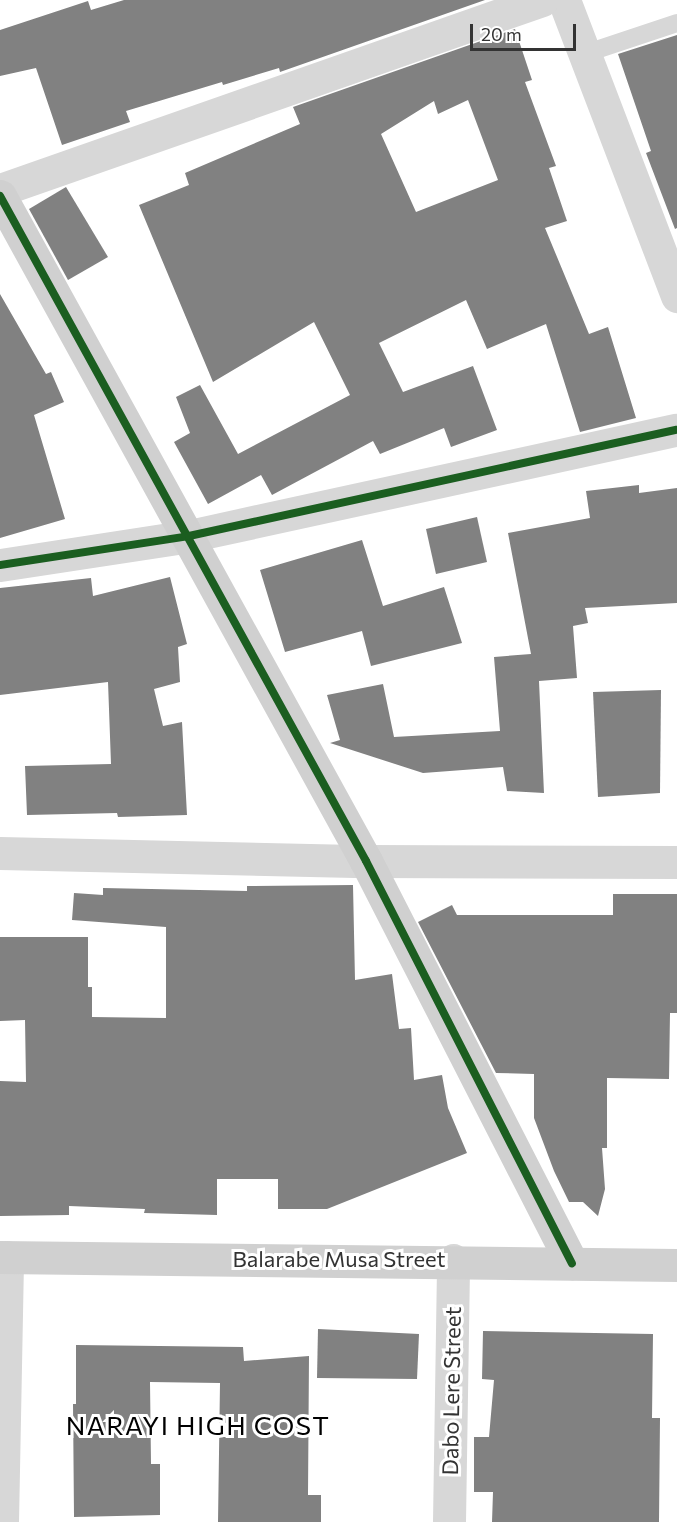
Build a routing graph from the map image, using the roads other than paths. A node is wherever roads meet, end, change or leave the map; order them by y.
1 (542, 0) edge
2 (564, 0) edge
3 (677, 23) edge
4 (584, 54) junction
5 (0, 190) edge
6 (0, 196) edge
7 (677, 296) edge
8 (677, 430) edge
9 (189, 536) junction
10 (0, 565) edge
11 (0, 853) edge
12 (366, 861) junction
13 (677, 862) edge
14 (4, 1257) edge
15 (453, 1260) junction
16 (572, 1263) junction
17 (677, 1265) edge
18 (2, 1522) edge
19 (449, 1522) edge

1 - 5 street
2 - 4 street
3 - 4 lane
4 - 7 street
6 - 9 street
8 - 9 street
9 - 10 street
9 - 12 street
11 - 12 street
12 - 13 street
12 - 16 street
14 - 15 street, Balarabe Musa Street
14 - 18 street
15 - 16 street, Balarabe Musa Street
15 - 19 street, Dabo Lere Street
16 - 17 street, Balarabe Musa Street

